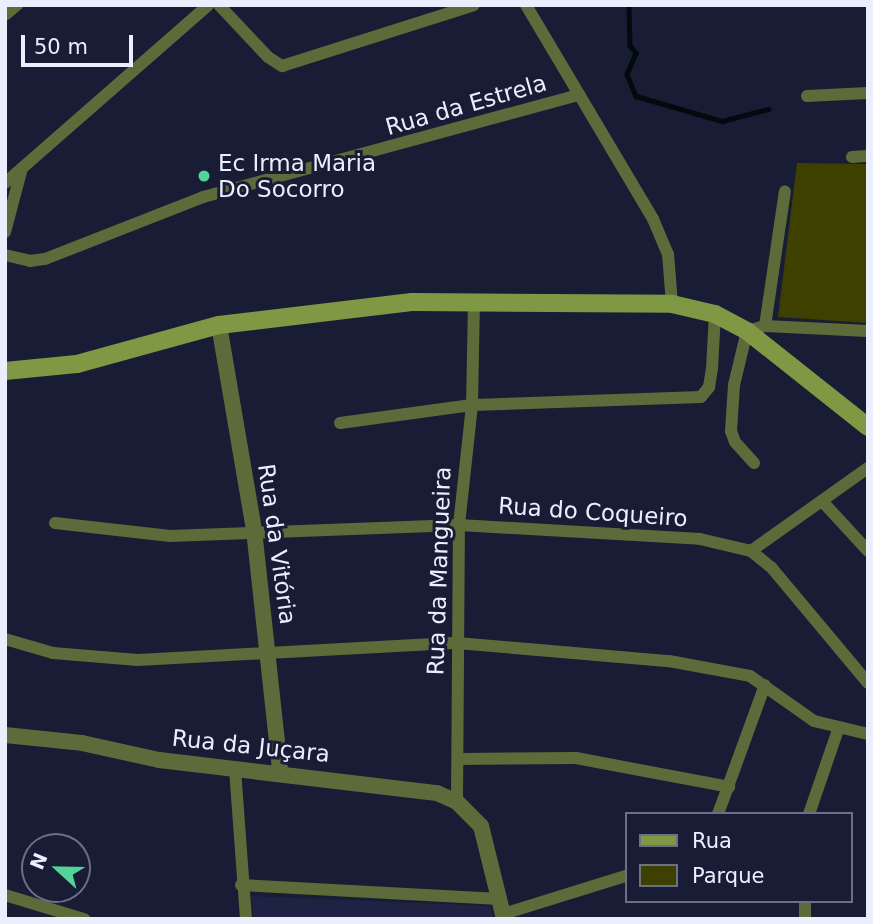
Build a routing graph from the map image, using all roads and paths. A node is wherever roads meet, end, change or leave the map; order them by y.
1 (17, 5) edge
2 (208, 5) edge
3 (219, 5) edge
4 (474, 5) edge
5 (526, 5) edge
6 (5, 15) edge
7 (868, 93) edge
8 (579, 95) junction
9 (807, 96) dead end
10 (868, 156) edge
11 (852, 157) dead end
12 (22, 168) junction
13 (5, 183) edge
14 (785, 191) dead end
15 (5, 232) edge
16 (5, 255) edge
17 (474, 300) junction
18 (672, 304) junction
19 (715, 314) junction
20 (219, 325) junction
21 (765, 326) junction
22 (747, 331) junction
23 (868, 331) edge
24 (5, 370) edge
25 (472, 405) junction
26 (340, 424) dead end
27 (868, 427) edge
28 (754, 463) dead end
29 (868, 468) edge
30 (822, 501) junction
31 (55, 523) dead end
32 (459, 525) junction
33 (254, 530) junction
34 (751, 551) junction
35 (868, 551) edge
36 (5, 639) edge
37 (457, 643) junction
38 (271, 655) junction
39 (868, 683) edge
40 (765, 685) junction
41 (838, 730) junction
42 (868, 734) edge
43 (5, 735) edge
44 (458, 759) junction
45 (235, 769) junction
46 (279, 771) junction
47 (729, 787) junction
48 (457, 802) junction
49 (719, 812) edge
50 (809, 812) edge
51 (624, 877) edge
52 (241, 885) junction
53 (5, 895) edge
54 (502, 910) edge
55 (84, 919) edge
56 (246, 919) edge

1 - 6 street
2 - 12 street
3 - 4 street
5 - 8 street
7 - 9 street
8 - 16 street, Rua da Estrela
8 - 18 street
10 - 11 street
12 - 13 street
12 - 15 street
14 - 21 street
17 - 18 main road
17 - 20 main road
17 - 25 street, Rua da Mangueira
18 - 19 main road
19 - 22 main road
19 - 25 street
20 - 24 main road
20 - 33 street, Rua da Vitória
21 - 22 street
21 - 23 street
22 - 27 main road
22 - 28 street
25 - 26 street
25 - 32 street, Rua da Mangueira
29 - 30 street
30 - 34 street
30 - 35 street
31 - 33 street, Rua do Coqueiro
32 - 33 street, Rua do Coqueiro
32 - 34 street, Rua do Coqueiro
32 - 37 street, Rua da Mangueira
33 - 38 street, Rua da Vitória
34 - 39 street
36 - 38 street
37 - 38 street
37 - 40 street
37 - 44 street, Rua da Mangueira
38 - 46 street, Rua da Vitória
40 - 41 street
40 - 47 street
41 - 42 street
41 - 50 street
43 - 45 street, Rua da Juçara
44 - 47 street
44 - 48 street, Rua da Mangueira
45 - 46 street, Rua da Juçara
45 - 52 street
46 - 48 street, Rua da Juçara
47 - 49 street
48 - 54 street, Rua da Juçara
51 - 54 street
52 - 54 street
52 - 56 street
53 - 55 street

